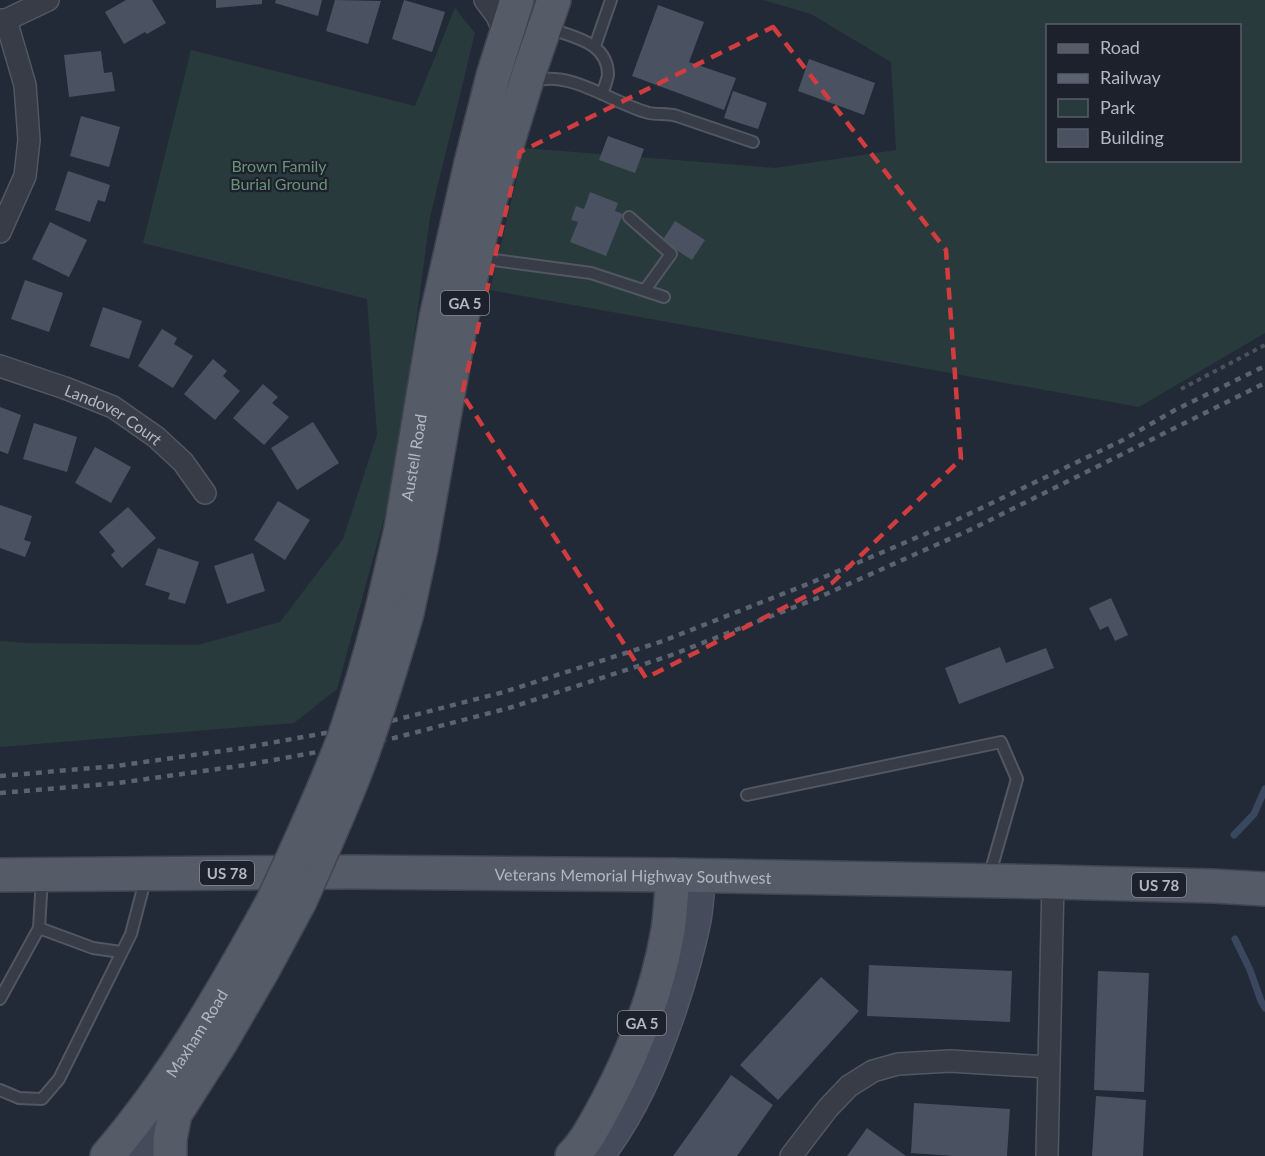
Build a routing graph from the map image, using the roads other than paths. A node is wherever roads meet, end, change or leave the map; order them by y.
1 (48, 0) edge
2 (485, 0) edge
3 (517, 0) edge
4 (611, 0) edge
5 (549, 14) edge
6 (3, 20) edge
7 (506, 38) junction
8 (595, 46) junction
9 (524, 87) junction
10 (602, 94) junction
11 (753, 142) dead end
12 (629, 217) dead end
13 (0, 232) edge
14 (476, 258) junction
15 (645, 290) junction
16 (664, 297) dead end
17 (0, 366) edge
18 (205, 493) dead end
19 (394, 614) junction
20 (747, 795) dead end
21 (42, 874) junction
22 (146, 874) junction
23 (0, 875) edge
24 (686, 876) junction
25 (988, 880) junction
26 (1053, 882) junction
27 (1265, 889) edge
28 (286, 902) joint
29 (39, 928) junction
30 (121, 952) junction
31 (250, 968) junction
32 (0, 999) edge
33 (1049, 1068) junction
34 (0, 1090) edge
35 (176, 1114) junction
36 (106, 1156) edge
37 (144, 1156) edge
38 (171, 1156) edge
39 (572, 1156) edge
40 (598, 1156) edge
41 (791, 1156) edge
42 (1047, 1156) edge

1 - 6 street
2 - 7 street
3 - 7 main road, Austell Road / GA 5
4 - 8 lane
5 - 8 lane
5 - 9 main road, Austell Road / GA 5
6 - 13 street
7 - 19 main road, Austell Road / GA 5
8 - 10 lane
9 - 10 lane
9 - 14 main road, Austell Road / GA 5
10 - 11 lane
12 - 15 lane
14 - 15 lane
14 - 19 main road, Austell Road / GA 5
15 - 16 lane
17 - 18 street, Landover Court
19 - 28 main road, Austell Road / GA 5, bridge
20 - 25 lane
21 - 22 main road, Veterans Memorial Highway Southwest / US 78
21 - 23 main road, Veterans Memorial Highway Southwest / US 78
21 - 29 lane
22 - 24 main road, Veterans Memorial Highway Southwest / US 78
22 - 30 lane
24 - 25 main road, Veterans Memorial Highway Southwest / US 78
24 - 39 main road, GA 5
24 - 40 main road
25 - 26 main road, Veterans Memorial Highway Southwest / US 78
26 - 27 main road, Veterans Memorial Highway Southwest / US 78
26 - 33 street
28 - 31 main road, Maxham Road / GA 5
29 - 30 lane
29 - 32 lane
30 - 34 lane
31 - 35 main road, Maxham Road / GA 5
31 - 36 main road, Maxham Road / GA 5
33 - 41 street
33 - 42 street
35 - 37 main road, Maxham Road
35 - 38 main road, GA 5

